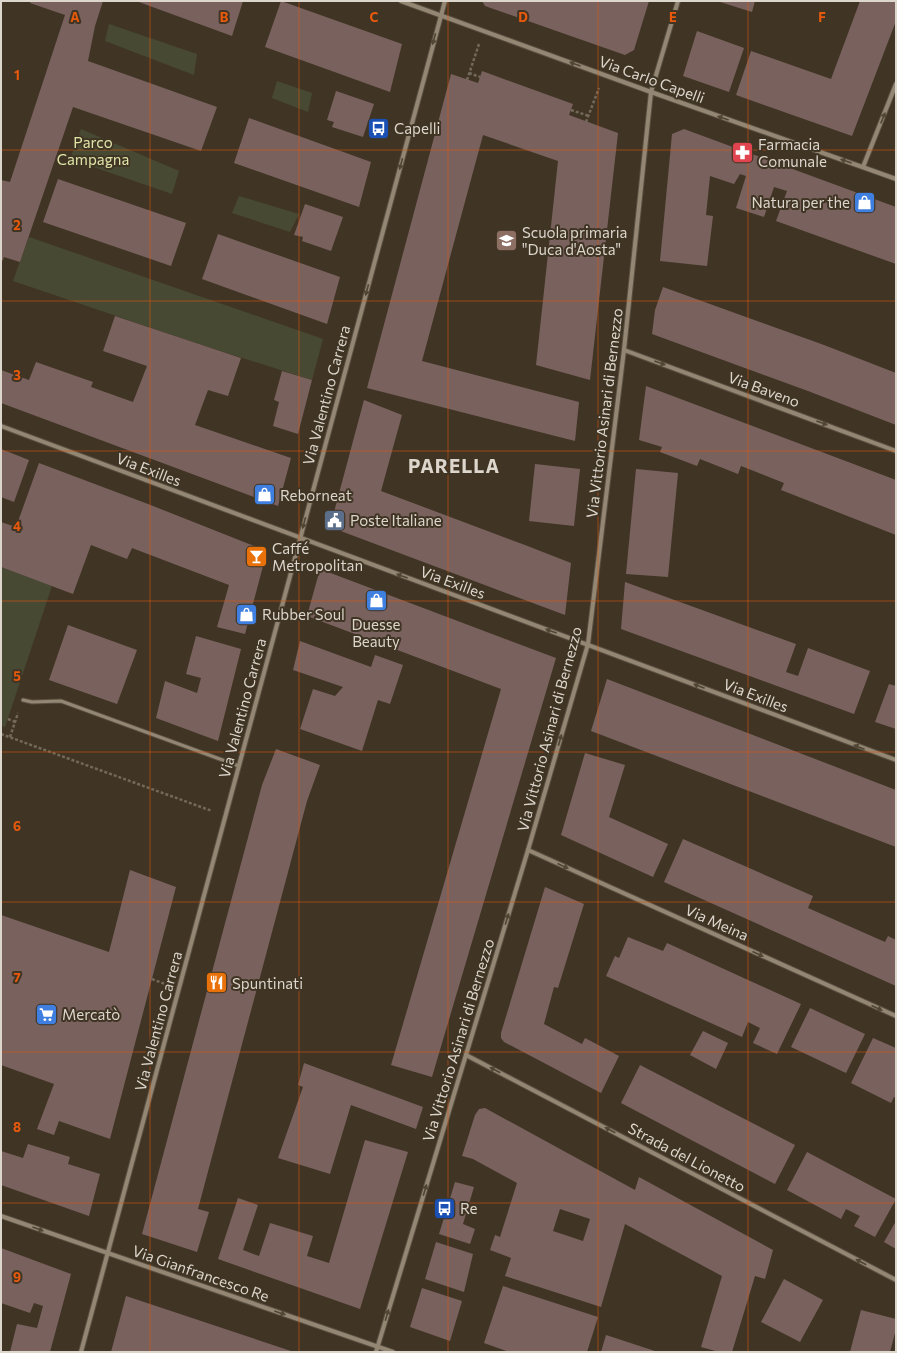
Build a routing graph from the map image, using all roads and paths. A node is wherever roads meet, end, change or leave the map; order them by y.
1 (401, 1) edge
2 (445, 1) edge
3 (678, 1) edge
4 (441, 15) junction
5 (484, 31) junction
6 (469, 73) junction
7 (604, 75) junction
8 (480, 77) dead end
9 (467, 80) dead end
10 (896, 84) edge
11 (651, 92) junction
12 (571, 110) dead end
13 (588, 116) junction
14 (586, 122) dead end
15 (863, 167) junction
16 (896, 179) edge
17 (624, 350) junction
18 (1, 426) edge
19 (896, 451) edge
20 (300, 539) junction
21 (588, 644) junction
22 (23, 700) joint
23 (8, 719) dead end
24 (15, 722) junction
25 (1, 734) edge
26 (10, 737) junction
27 (896, 760) edge
28 (239, 766) junction
29 (226, 816) junction
30 (528, 850) junction
31 (896, 1016) edge
32 (466, 1055) junction
33 (1, 1216) edge
34 (108, 1254) junction
35 (896, 1280) edge
36 (377, 1346) junction
37 (81, 1352) edge
38 (376, 1352) edge
39 (393, 1352) edge

1 - 4 street, Via Carlo Capelli
2 - 4 street, Via Valentino Carrera
3 - 11 street, Via Vittorio Asinari di Bernezzo
4 - 5 street, Via Carlo Capelli
4 -> 20 street, Via Valentino Carrera
5 - 6 path
7 -> 5 street, Via Carlo Capelli
6 - 8 path
6 - 9 path
7 - 11 street, Via Carlo Capelli
7 - 13 path
15 -> 10 street
15 -> 11 street, Via Carlo Capelli
11 - 17 street, Via Vittorio Asinari di Bernezzo
12 - 13 path
13 - 14 path
15 - 16 street, Via Carlo Capelli
17 -> 19 street, Via Baveno
17 - 21 street, Via Vittorio Asinari di Bernezzo
18 - 20 street, Via Exilles
21 -> 20 street, Via Exilles
20 - 28 street, Via Valentino Carrera
27 -> 21 street, Via Exilles
30 -> 21 street, Via Vittorio Asinari di Bernezzo
22 - 24 path
22 - 28 lane
23 - 24 path
24 - 26 path
25 - 26 path
26 - 29 path
28 - 29 street, Via Valentino Carrera
29 - 34 street, Via Valentino Carrera
30 -> 31 street, Via Meina
32 -> 30 street, Via Vittorio Asinari di Bernezzo
35 -> 32 street, Strada del Lionetto
36 -> 32 street, Via Vittorio Asinari di Bernezzo
33 -> 34 street, Via Gianfrancesco Re
34 -> 36 street, Via Gianfrancesco Re
34 - 37 street, Via Valentino Carrera
36 - 38 street, Via Vittorio Asinari di Bernezzo
36 - 39 street, Via Gianfrancesco Re

